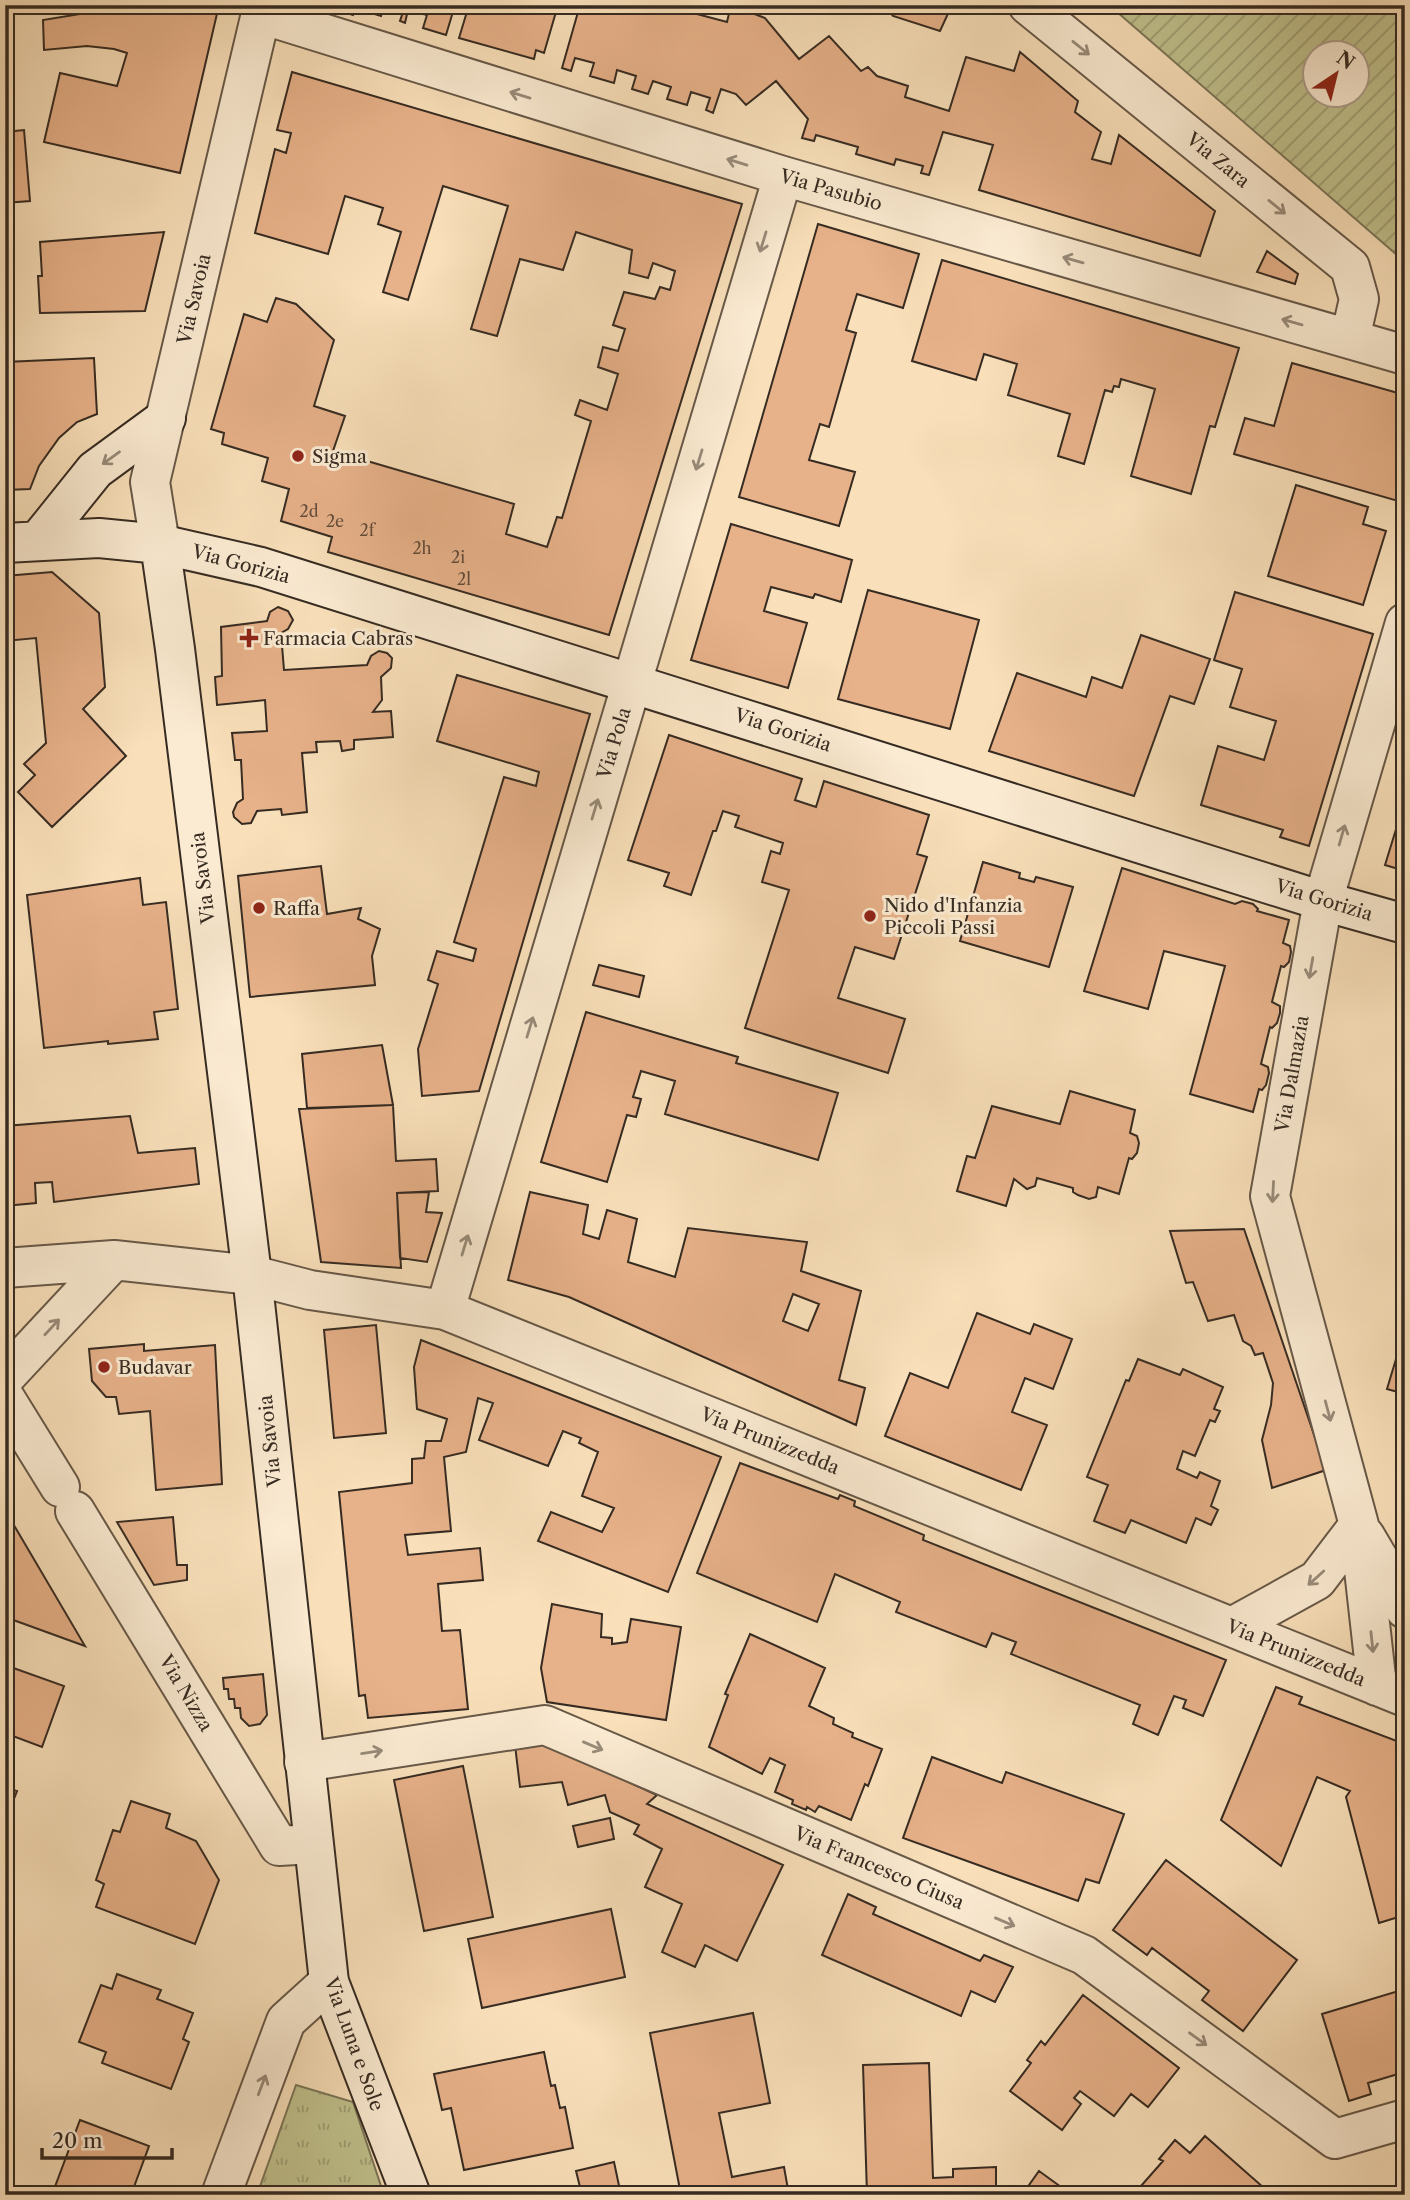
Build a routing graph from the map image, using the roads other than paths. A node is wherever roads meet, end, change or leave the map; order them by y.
1 (1028, 5) edge
2 (262, 10) edge
3 (783, 176) junction
4 (1350, 339) junction
5 (1405, 355) edge
6 (166, 418) junction
7 (22, 542) edge
8 (160, 544) junction
9 (1405, 623) edge
10 (632, 682) junction
11 (1323, 901) junction
12 (1405, 924) edge
13 (114, 1260) junction
14 (5, 1268) edge
15 (252, 1275) junction
16 (445, 1310) junction
17 (5, 1377) edge
18 (5, 1398) edge
19 (1359, 1525) junction
20 (1405, 1609) edge
21 (1232, 1627) junction
22 (1391, 1691) edge
23 (304, 1762) junction
24 (313, 1844) junction
25 (329, 1982) junction
26 (1405, 2119) edge
27 (221, 2195) edge
28 (411, 2195) edge

1 -> 4 street, Via Zara
3 -> 2 street, Via Pasubio
2 - 6 street, Via Savoia
4 -> 3 street, Via Pasubio
3 -> 10 street, Via Pola
4 - 5 street, Via Pasubio
6 -> 7 street
6 - 8 street, Via Savoia
7 - 8 street, Via Gorizia
8 - 10 street, Via Gorizia
8 - 15 street, Via Savoia
11 -> 9 street, Via Dalmazia
10 - 11 street, Via Gorizia
16 -> 10 street, Via Pola
11 - 12 street, Via Gorizia
11 -> 19 street, Via Dalmazia
13 - 14 street, Via Prunizzedda
13 - 15 street, Via Prunizzedda
17 -> 13 street
15 - 16 street, Via Prunizzedda
15 - 23 street, Via Savoia
16 - 21 street, Via Prunizzedda
18 - 24 street, Via Nizza
19 - 20 street, Via Dalmazia
19 -> 21 street
19 -> 22 street, Via Dalmazia
21 - 22 street, Via Prunizzedda
23 - 24 street, Via Luna e Sole
23 -> 26 street, Via Francesco Ciusa
24 - 25 street, Via Luna e Sole
27 -> 25 street
25 - 28 street, Via Luna e Sole

